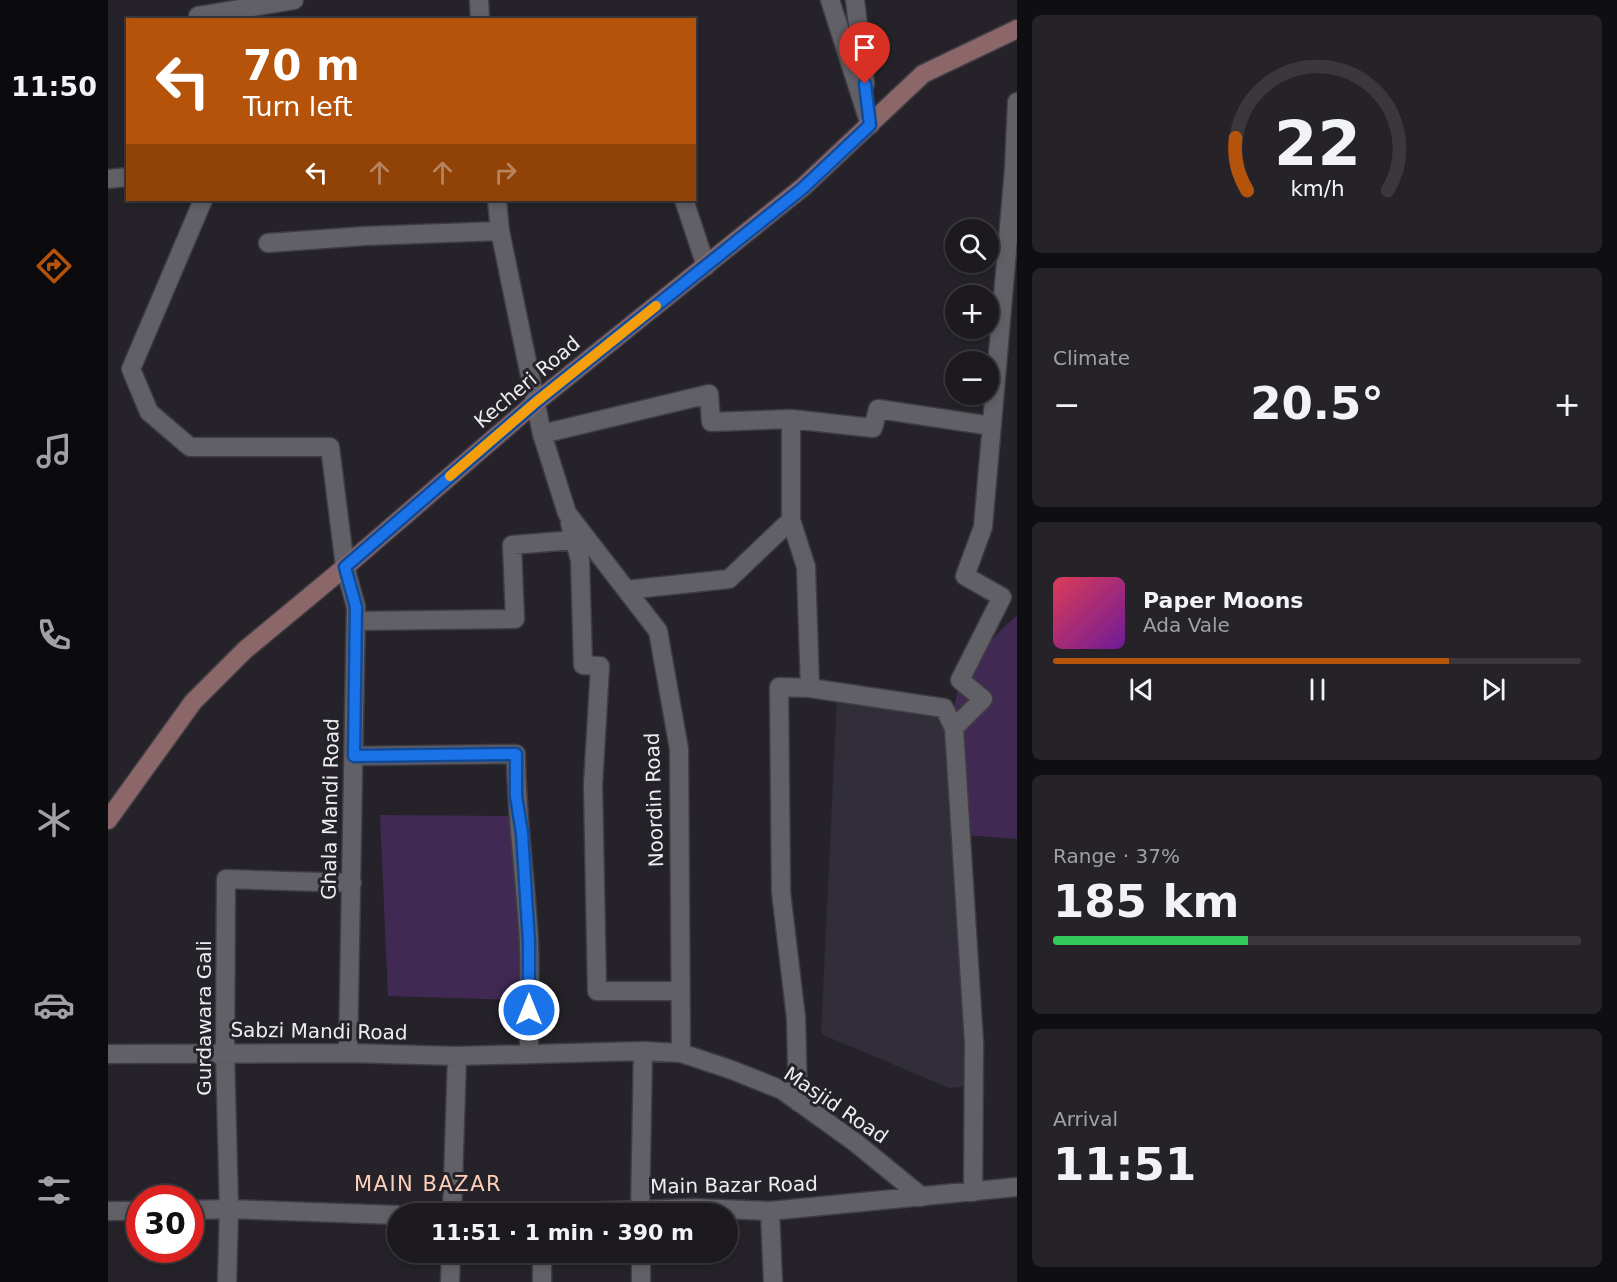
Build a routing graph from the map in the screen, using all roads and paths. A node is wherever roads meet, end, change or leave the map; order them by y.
1 (294, 0) edge
2 (478, 0) edge
3 (830, 0) edge
4 (855, 0) edge
5 (248, 14) edge
6 (198, 18) edge
7 (480, 18) edge
8 (1017, 29) edge
9 (1017, 102) edge
10 (870, 125) junction
11 (126, 177) edge
12 (108, 179) edge
13 (203, 201) edge
14 (497, 201) edge
15 (684, 201) edge
16 (500, 231) junction
17 (268, 243) dead end
18 (706, 266) junction
19 (536, 402) junction
20 (790, 419) junction
21 (992, 426) junction
22 (542, 434) junction
23 (567, 513) junction
24 (791, 520) junction
25 (574, 540) junction
26 (345, 567) junction
27 (626, 590) junction
28 (356, 621) junction
29 (810, 688) junction
30 (954, 728) junction
31 (354, 756) junction
32 (108, 820) edge
33 (352, 883) junction
34 (680, 991) junction
35 (643, 1051) junction
36 (225, 1053) junction
37 (348, 1053) junction
38 (681, 1053) junction
39 (108, 1054) edge
40 (529, 1054) junction
41 (457, 1056) junction
42 (798, 1102) junction
43 (1017, 1187) edge
44 (973, 1192) junction
45 (922, 1197) junction
46 (452, 1203) edge
47 (640, 1203) edge
48 (229, 1209) junction
49 (126, 1210) edge
50 (204, 1210) edge
51 (738, 1210) edge
52 (108, 1211) edge
53 (770, 1211) junction
54 (387, 1215) edge
55 (451, 1263) edge
56 (542, 1263) edge
57 (641, 1263) edge
58 (228, 1282) edge
59 (450, 1282) edge
60 (542, 1282) edge
61 (641, 1282) edge
62 (773, 1282) edge

1 - 5 street
2 - 7 street
3 - 10 street
4 - 10 street
5 - 6 street
8 - 10 street, Kecheri Road
9 - 21 street
10 - 18 street, Kecheri Road
11 - 12 street
13 - 26 street, Ghala Mandi Road
14 - 16 street, Noordin Road
15 - 18 street
16 - 17 street
16 - 19 street, Noordin Road
18 - 19 street, Kecheri Road
19 - 22 street, Noordin Road
19 - 26 street, Kecheri Road
20 - 21 street
20 - 22 street
20 - 24 street
21 - 30 street
22 - 23 street, Noordin Road
23 - 25 street
23 - 27 street, Noordin Road
24 - 27 street
24 - 29 street
25 - 28 street
25 - 34 street
26 - 28 street, Ghala Mandi Road
26 - 32 street, Kecheri Road
27 - 34 street, Noordin Road
28 - 31 street, Ghala Mandi Road
29 - 30 street
29 - 42 street
30 - 44 street
31 - 33 street, Ghala Mandi Road
31 - 40 street
33 - 36 street, Gurdawara Gali
33 - 37 street, Ghala Mandi Road
34 - 38 street, Noordin Road
35 - 38 street, Masjid Road
35 - 40 street, Masjid Road
35 - 47 street
36 - 37 street, Sabzi Mandi Road
36 - 39 street, Sabzi Mandi Road
36 - 48 street, Gurdawara Gali
37 - 41 street, Sabzi Mandi Road
38 - 42 street, Masjid Road
40 - 41 street, Sabzi Mandi Road
41 - 46 street
42 - 45 street, Masjid Road
43 - 44 street, Main Bazar Road
44 - 45 street, Main Bazar Road
45 - 53 street, Main Bazar Road
48 - 50 street
48 - 54 street
48 - 58 street, Gurdawara Gali
49 - 52 street
51 - 53 street, Main Bazar Road
53 - 62 street
55 - 59 street
56 - 60 street
57 - 61 street

